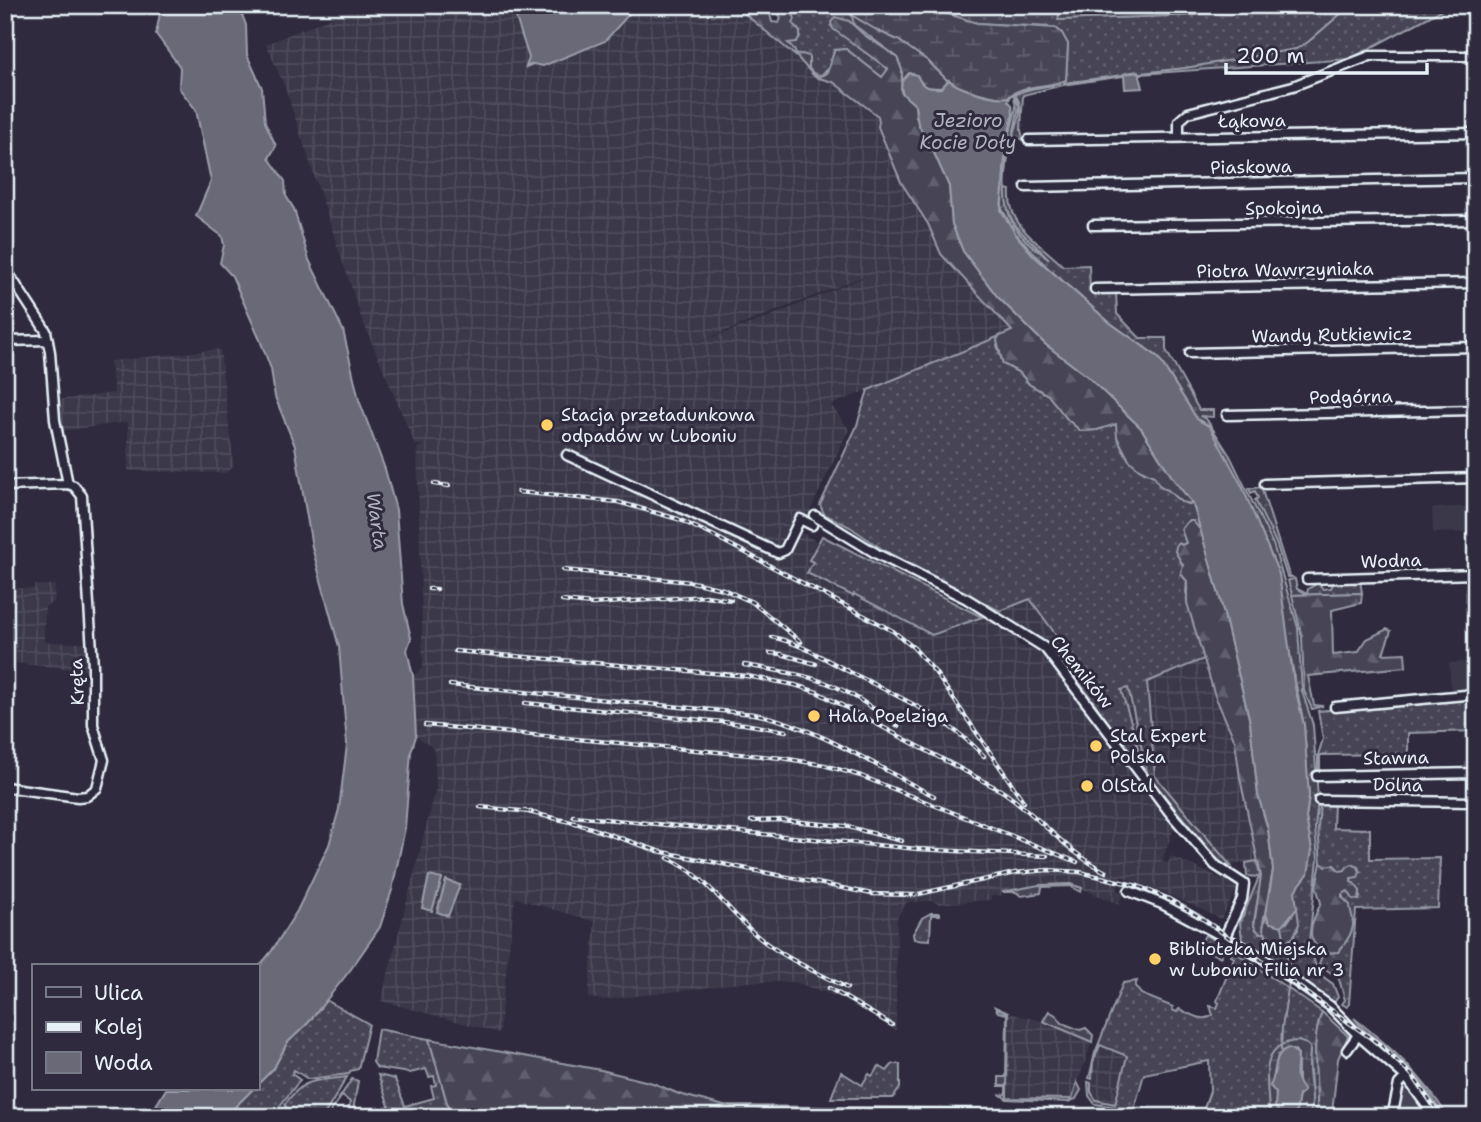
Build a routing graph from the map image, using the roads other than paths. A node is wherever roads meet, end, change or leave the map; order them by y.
1 (1476, 56) edge
2 (1476, 133) edge
3 (1179, 137) junction
4 (1029, 140) dead end
5 (1476, 178) edge
6 (1026, 187) dead end
7 (1476, 220) edge
8 (1093, 225) dead end
9 (5, 268) edge
10 (1476, 283) edge
11 (1095, 289) dead end
12 (48, 340) junction
13 (5, 341) edge
14 (1476, 347) edge
15 (1190, 354) dead end
16 (1476, 410) edge
17 (1227, 415) dead end
18 (567, 455) dead end
19 (1476, 478) edge
20 (68, 484) junction
21 (1265, 484) dead end
22 (5, 486) edge
23 (1476, 573) edge
24 (1307, 579) dead end
25 (1476, 694) edge
26 (1335, 706) dead end
27 (1476, 773) edge
28 (1317, 776) dead end
29 (5, 787) edge
30 (1319, 800) dead end
31 (1476, 802) edge
32 (1129, 891) dead end
33 (1234, 919) junction
34 (1229, 941) junction
35 (1265, 962) junction
36 (1356, 1033) junction
37 (1348, 1050) dead end
38 (1406, 1077) junction
39 (1392, 1117) edge
40 (1435, 1117) edge

1 - 3 street
2 - 3 street, Łąkowa
3 - 4 street, Łąkowa
5 - 6 street, Piaskowa
7 - 8 street, Spokojna
9 - 12 street
10 - 11 street, Piotra Wawrzyniaka
12 - 13 street
12 - 20 street, Kręta
14 - 15 street, Wandy Rutkiewicz
16 - 17 street, Podgórna
18 - 33 street, Chemików
19 - 21 street
20 - 22 street
20 - 29 street, Kręta
23 - 24 street, Wodna
25 - 26 street
27 - 28 street, Stawna
30 - 31 street, Dolna
32 - 34 street
33 - 34 street, Chemików
33 - 35 street
34 - 35 street
35 - 36 street
36 - 37 street
36 - 38 street
38 - 39 street
38 - 40 street

